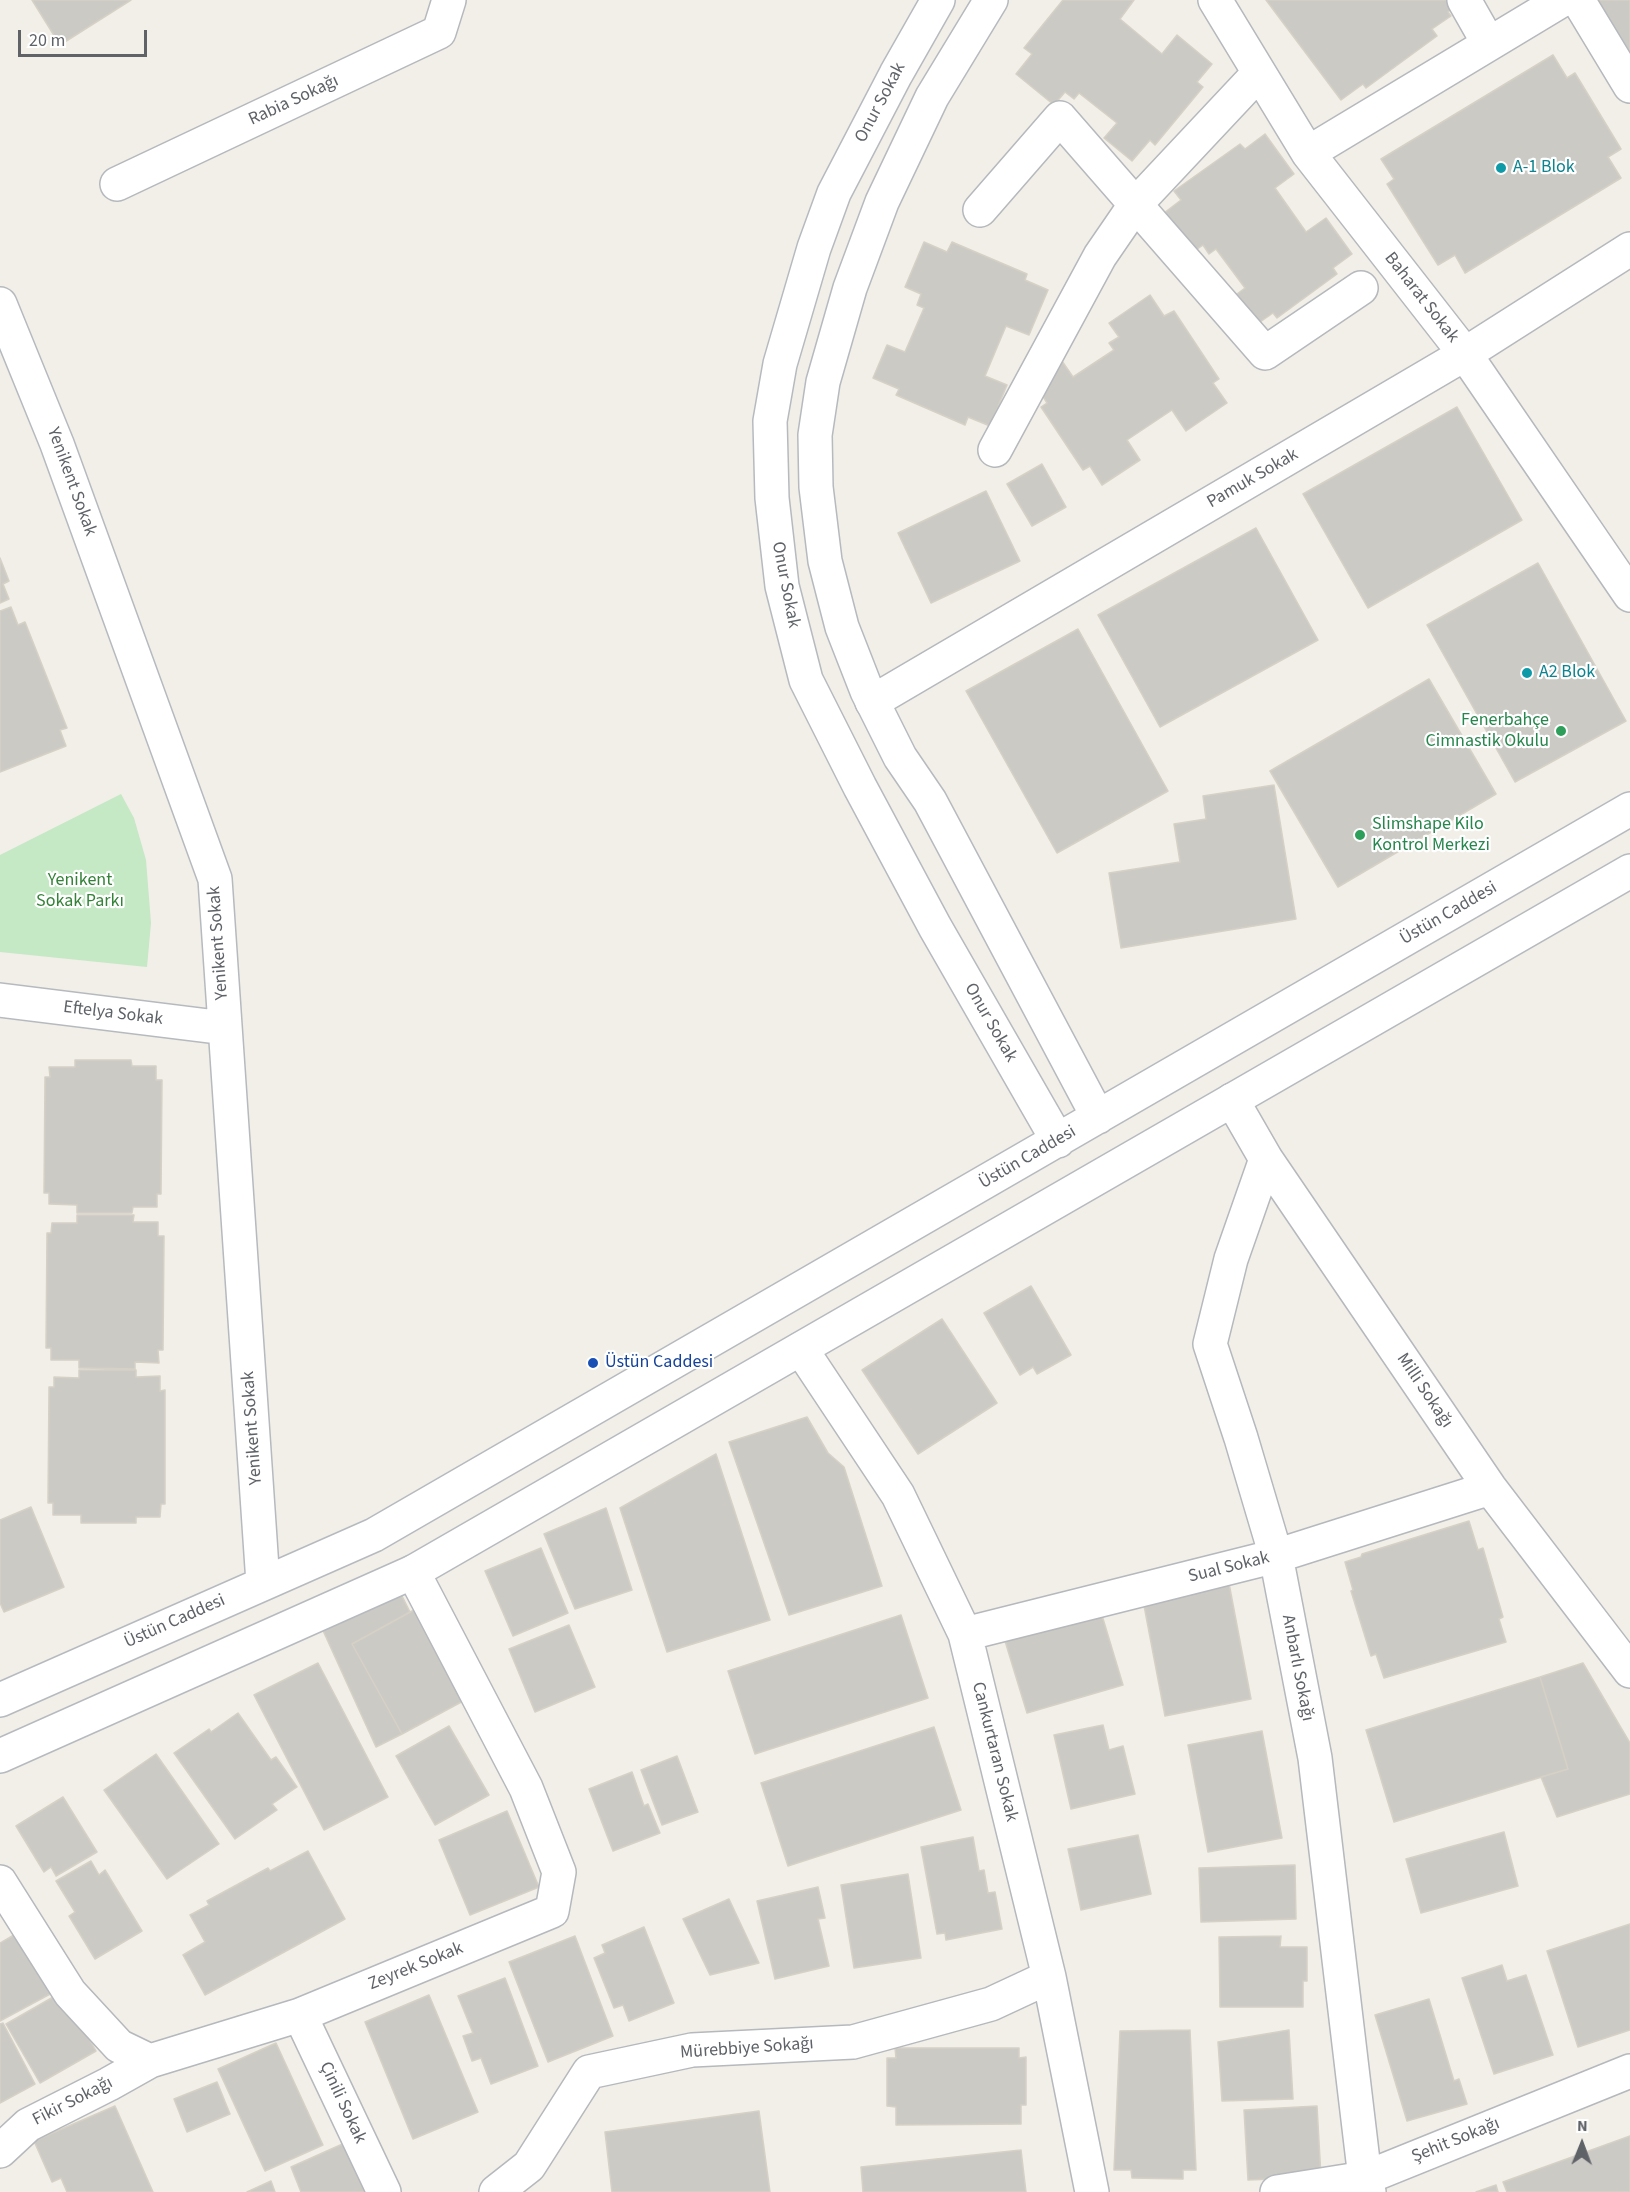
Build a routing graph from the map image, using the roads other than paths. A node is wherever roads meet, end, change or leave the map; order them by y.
1 (450, 0) edge
2 (938, 0) edge
3 (991, 0) edge
4 (1215, 0) edge
5 (1464, 0) edge
6 (1562, 0) edge
7 (1578, 0) edge
8 (1490, 44) junction
9 (1258, 74) junction
10 (1630, 86) edge
11 (1308, 153) junction
12 (117, 184) dead end
13 (1135, 205) junction
14 (980, 210) dead end
15 (1630, 249) edge
16 (1361, 288) dead end
17 (0, 304) edge
18 (7, 344) edge
19 (1466, 354) junction
20 (995, 450) dead end
21 (1630, 595) edge
22 (872, 702) junction
23 (1630, 809) edge
24 (1630, 871) edge
25 (0, 1000) edge
26 (225, 1028) junction
27 (1232, 1100) junction
28 (1098, 1117) junction
29 (1058, 1141) junction
30 (1266, 1159) junction
31 (801, 1349) junction
32 (1490, 1488) junction
33 (1276, 1556) junction
34 (413, 1572) junction
35 (263, 1583) junction
36 (965, 1634) junction
37 (1630, 1671) edge
38 (0, 1700) edge
39 (0, 1756) edge
40 (0, 1882) edge
41 (1049, 1977) junction
42 (300, 2015) junction
43 (150, 2061) junction
44 (1630, 2071) edge
45 (0, 2151) edge
46 (1367, 2185) edge
47 (384, 2192) edge
48 (496, 2192) edge
49 (1092, 2192) edge
50 (1277, 2192) edge

1 - 12 street, Rabia Sokağı
2 - 29 street, Onur Sokak
3 - 22 street
4 - 9 street, Baharat Sokak
5 - 8 street
6 - 8 street
7 - 10 street
8 - 11 street
9 - 11 street, Baharat Sokak
9 - 13 street
11 - 19 street, Baharat Sokak
13 - 14 street
13 - 16 street
13 - 20 street
15 - 19 street, Pamuk Sokak
17 - 18 street, Yenikent Sokak
18 - 26 street, Yenikent Sokak
19 - 21 street, Baharat Sokak
19 - 22 street, Pamuk Sokak
22 - 28 street
23 - 28 street, Üstün Caddesi
24 - 27 street
25 - 26 street, Eftelya Sokak
26 - 35 street, Yenikent Sokak
27 - 30 street, Milli Sokağı
27 - 31 street
28 - 29 street, Üstün Caddesi
29 - 35 street, Üstün Caddesi
30 - 32 street, Milli Sokağı
30 - 33 street, Anbarlı Sokağı
31 - 34 street
31 - 36 street, Cankurtaran Sokak
32 - 33 street, Sual Sokak
32 - 37 street, Milli Sokağı
33 - 36 street, Sual Sokak
33 - 46 street, Anbarlı Sokağı
34 - 39 street
34 - 42 street, Zeyrek Sokak
35 - 38 street, Üstün Caddesi
36 - 41 street, Cankurtaran Sokak
40 - 43 street
41 - 48 street, Mürebbiye Sokağı
41 - 49 street, Cankurtaran Sokak
42 - 43 street, Zeyrek Sokak
42 - 47 street, Çinili Sokak
43 - 45 street, Fikir Sokağı
44 - 46 street, Şehit Sokağı
46 - 50 street, Şehit Sokağı

